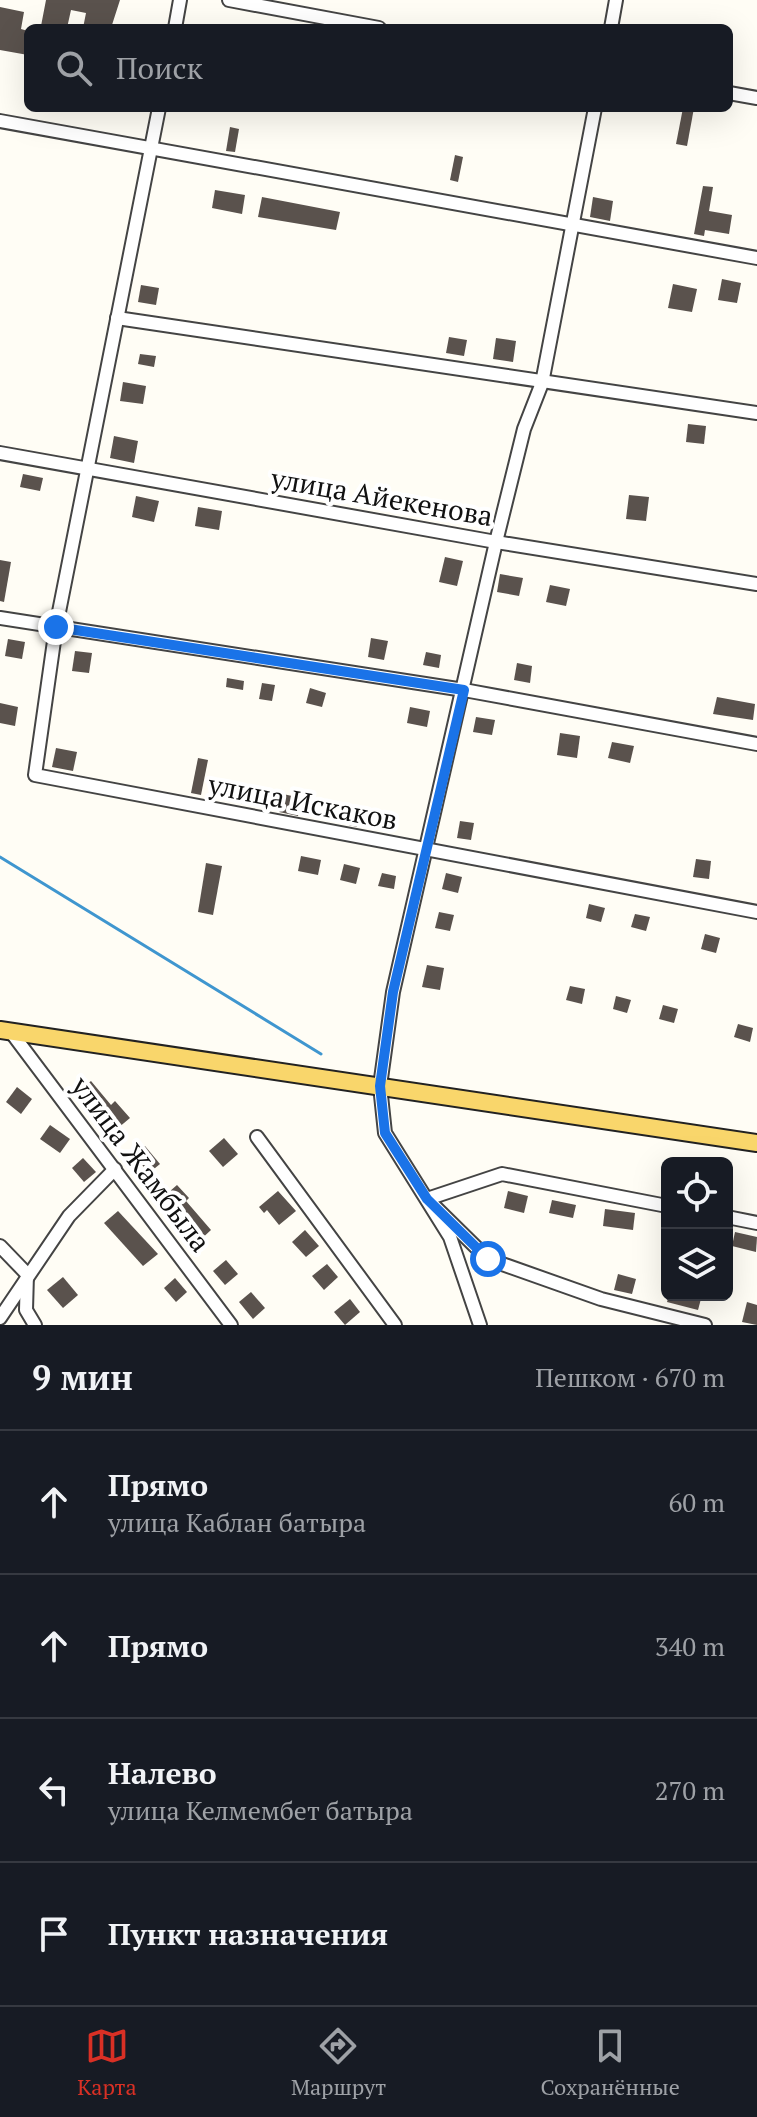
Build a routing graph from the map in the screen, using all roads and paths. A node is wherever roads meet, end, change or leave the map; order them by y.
1 (180, 0) edge
2 (229, 0) edge
3 (616, 0) edge
4 (176, 24) edge
5 (358, 24) edge
6 (612, 24) edge
7 (733, 94) edge
8 (757, 98) edge
9 (158, 112) edge
10 (594, 112) edge
11 (0, 121) edge
12 (152, 148) junction
13 (573, 222) junction
14 (757, 258) edge
15 (117, 318) junction
16 (542, 383) junction
17 (757, 413) edge
18 (0, 453) edge
19 (90, 469) junction
20 (496, 542) junction
21 (757, 584) edge
22 (0, 618) edge
23 (56, 627) junction
24 (464, 690) junction
25 (757, 744) edge
26 (426, 850) junction
27 (757, 912) edge
28 (6, 1031) edge
29 (380, 1086) junction
30 (257, 1137) dead end
31 (757, 1143) edge
32 (115, 1169) junction
33 (427, 1199) junction
34 (661, 1205) edge
35 (733, 1218) edge
36 (757, 1223) edge
37 (0, 1246) edge
38 (27, 1274) junction
39 (0, 1318) edge
40 (35, 1325) edge
41 (231, 1325) edge
42 (395, 1325) edge
43 (480, 1325) edge
44 (705, 1325) edge

1 - 4 street
2 - 5 street
3 - 6 street
7 - 8 street
9 - 12 street
10 - 13 street
11 - 12 street
12 - 13 street
12 - 15 street
13 - 14 street
13 - 16 street
15 - 16 street
15 - 19 street
16 - 17 street
16 - 20 street
18 - 19 street, улица Айекенова
19 - 20 street, улица Айекенова
19 - 23 street
20 - 21 street, улица Айекенова
20 - 24 street
22 - 23 street
23 - 24 street
23 - 26 street, улица Искаков
24 - 25 street
24 - 26 street
26 - 27 street, улица Искаков
26 - 29 street
28 - 29 main road
28 - 32 street, улица Жамбыла
29 - 31 main road
29 - 33 street
30 - 42 street
32 - 38 street
32 - 41 street, улица Жамбыла
33 - 34 street
33 - 43 street
33 - 44 street
35 - 36 street
37 - 38 street
38 - 39 street
38 - 40 street

